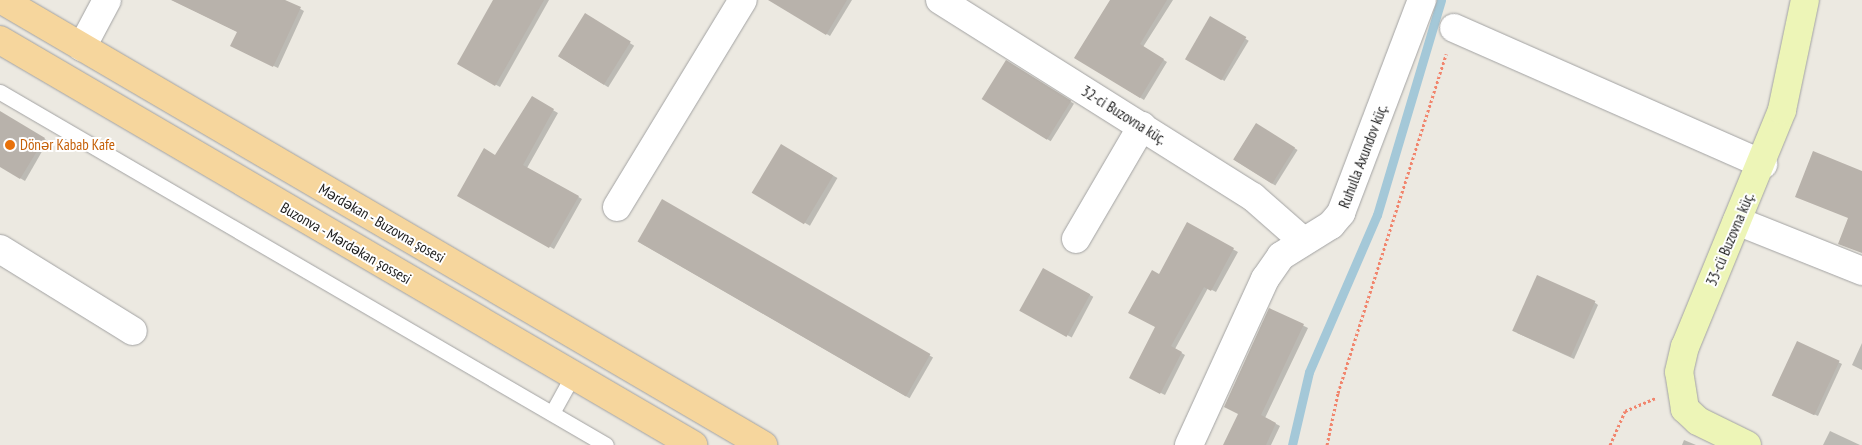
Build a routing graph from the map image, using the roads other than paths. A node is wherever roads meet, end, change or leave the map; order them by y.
1 (2, 0) edge
2 (107, 0) edge
3 (743, 0) edge
4 (940, 0) edge
5 (1422, 0) edge
6 (1804, 0) edge
7 (1454, 28) road end
8 (0, 40) edge
9 (82, 47) junction
10 (0, 92) edge
11 (1142, 126) junction
12 (1763, 164) junction
13 (617, 206) dead end
14 (1738, 222) junction
15 (1076, 239) dead end
16 (1302, 240) junction
17 (0, 249) edge
18 (1862, 271) edge
19 (133, 331) dead end
20 (573, 375) junction
21 (552, 413) junction
22 (606, 445) edge
23 (693, 445) edge
24 (763, 445) edge
25 (1189, 445) edge
26 (1747, 445) edge

1 - 9 main road, Mərdəkan - Buzovna şosesi
2 - 9 street
3 - 13 street
4 - 11 street, 32-ci Buzovna küç.
5 - 16 street, Ruhulla Axundov küç.
6 - 12 street, 33-cü Buzovna küç.
7 - 12 street
8 - 20 main road, Buzonva - Mərdəkan şossesi
9 - 24 main road, Mərdəkan - Buzovna şosesi
10 - 21 lane
11 - 15 street
11 - 16 street, 32-ci Buzovna küç.
12 - 14 street, 33-cü Buzovna küç.
14 - 18 street
14 - 26 street, 33-cü Buzovna küç.
16 - 25 street, Ruhulla Axundov küç.
17 - 19 street
20 - 21 lane
20 - 23 main road, Buzonva - Mərdəkan şossesi
21 - 22 lane

